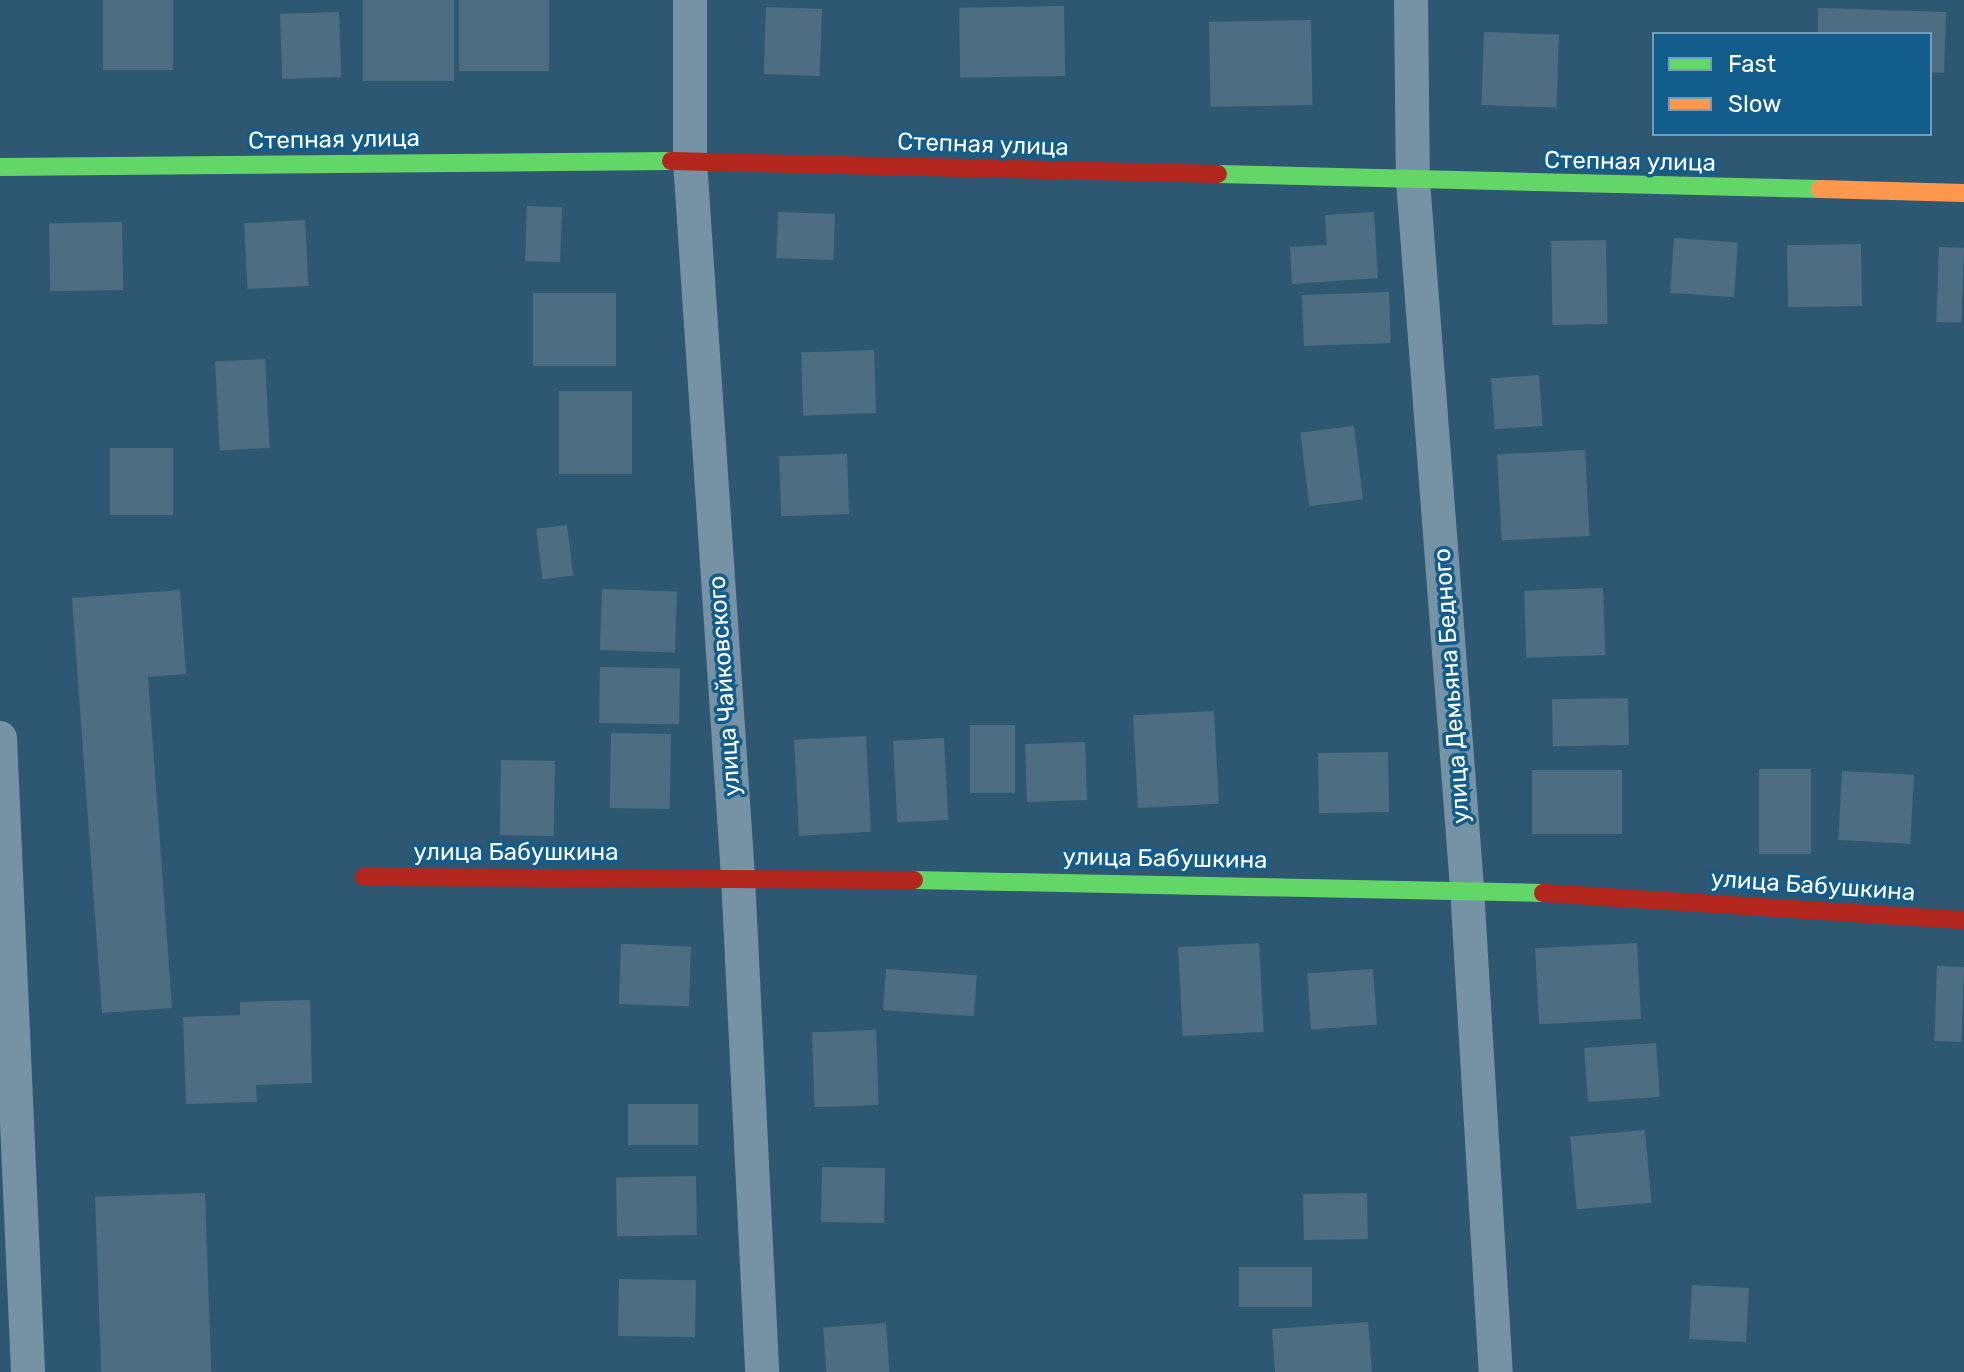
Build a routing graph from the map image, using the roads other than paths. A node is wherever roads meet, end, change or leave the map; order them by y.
1 (690, 0) edge
2 (1411, 0) edge
3 (690, 161) junction
4 (0, 167) edge
5 (1413, 181) junction
6 (1964, 193) edge
7 (0, 738) edge
8 (364, 877) dead end
9 (738, 877) junction
10 (1467, 888) junction
11 (1964, 920) edge
12 (28, 1372) edge
13 (762, 1372) edge
14 (1496, 1372) edge

1 - 3 street, улица Чайковского
2 - 5 street, улица Демьяна Бедного
3 - 4 street, Степная улица
3 - 5 street, Степная улица
3 - 9 street, улица Чайковского
5 - 6 street, Степная улица
5 - 10 street, улица Демьяна Бедного
7 - 12 street
8 - 9 street, улица Бабушкина
9 - 10 street, улица Бабушкина
9 - 13 street, улица Чайковского
10 - 11 street, улица Бабушкина
10 - 14 street, улица Демьяна Бедного

